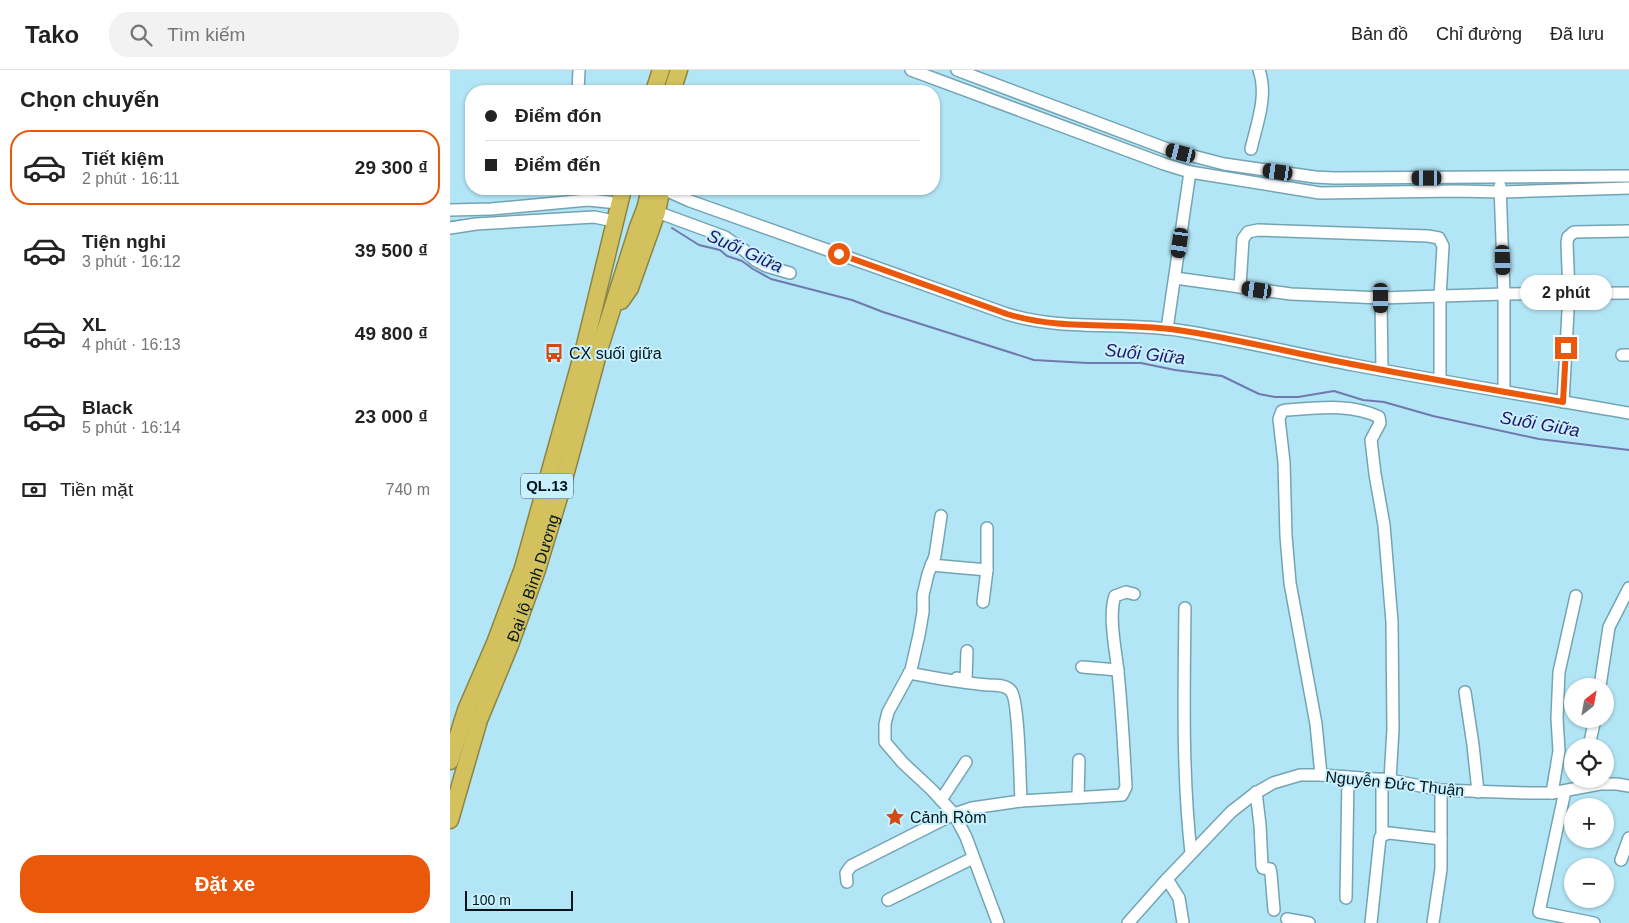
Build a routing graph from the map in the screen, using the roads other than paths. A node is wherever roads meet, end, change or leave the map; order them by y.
1 (579, 70) edge
2 (661, 70) edge
3 (679, 70) edge
4 (910, 70) edge
5 (957, 70) edge
6 (1260, 70) edge
7 (578, 85) edge
8 (656, 85) edge
9 (674, 85) edge
10 (1251, 149) dead end
11 (1190, 172) junction
12 (1629, 176) edge
13 (1500, 177) junction
14 (1629, 188) edge
15 (1500, 192) junction
16 (648, 195) edge
17 (659, 195) edge
18 (677, 195) edge
19 (617, 196) edge
20 (450, 210) edge
21 (657, 212) junction
22 (610, 220) junction
23 (450, 228) edge
24 (1629, 231) edge
25 (790, 273) dead end
26 (1174, 278) junction
27 (1240, 287) junction
28 (1568, 293) junction
29 (1629, 293) edge
30 (1504, 294) junction
31 (1440, 297) junction
32 (1381, 298) junction
33 (612, 309) junction
34 (1167, 329) junction
35 (1382, 370) junction
36 (1440, 380) junction
37 (1504, 391) junction
38 (1563, 402) junction
39 (1629, 413) edge
40 (941, 516) dead end
41 (987, 528) dead end
42 (932, 565) junction
43 (987, 570) junction
44 (1629, 588) edge
45 (1134, 594) dead end
46 (1576, 596) dead end
47 (983, 602) dead end
48 (1185, 608) dead end
49 (968, 651) dead end
50 (1082, 667) dead end
51 (1118, 670) junction
52 (910, 671) junction
53 (1601, 678) edge
54 (1465, 692) dead end
55 (1079, 760) dead end
56 (450, 761) edge
57 (966, 762) dead end
58 (1321, 775) junction
59 (1348, 777) junction
60 (1386, 780) junction
61 (1614, 784) edge
62 (1629, 786) edge
63 (1572, 788) edge
64 (1440, 790) junction
65 (1565, 791) junction
66 (1256, 792) junction
67 (1478, 792) junction
68 (1552, 793) junction
69 (1078, 797) junction
70 (940, 800) junction
71 (1021, 801) junction
72 (954, 814) junction
73 (450, 820) edge
74 (1382, 836) junction
75 (1629, 838) edge
76 (1441, 839) junction
77 (1191, 853) junction
78 (973, 858) junction
79 (1621, 860) dead end
80 (1167, 879) junction
81 (847, 882) dead end
82 (1346, 898) dead end
83 (888, 900) dead end
84 (1274, 910) dead end
85 (1539, 918) edge
86 (1287, 919) dead end
87 (998, 923) edge
88 (1128, 923) edge
89 (1183, 923) edge
90 (1309, 923) edge
91 (1371, 923) edge
92 (1433, 923) edge
93 (1594, 923) edge

1 - 7 street
2 - 8 highway
3 - 9 highway
4 - 11 street
5 - 13 street
6 - 10 street
11 - 15 street
11 - 26 street
12 - 13 street
13 - 15 street
14 - 15 street
15 - 30 street
16 - 33 highway, Đại lộ Bình Dương / QL.13
17 - 21 highway
18 - 34 street
19 - 20 street
19 - 22 highway, Đại lộ Bình Dương / QL.13
21 - 25 street
21 - 33 highway
22 - 23 street
22 - 56 highway, Đại lộ Bình Dương / QL.13
24 - 28 street
26 - 27 street
26 - 34 street
27 - 31 street
27 - 32 street
28 - 29 street
28 - 30 street
28 - 38 street
30 - 31 street
30 - 37 street
31 - 32 street
31 - 36 street
32 - 35 street
33 - 73 highway, Đại lộ Bình Dương / QL.13
34 - 35 street
35 - 36 street
36 - 37 street
37 - 38 street
38 - 39 street
40 - 42 street
41 - 43 street
42 - 43 street
42 - 52 street
43 - 47 street
44 - 53 street
45 - 51 street
46 - 68 street
48 - 77 street
49 - 52 street
50 - 51 street
51 - 69 street
52 - 70 street
52 - 71 street
54 - 67 street
55 - 69 street
57 - 70 street
58 - 59 street, Nguyễn Đức Thuận
58 - 60 street
58 - 66 street, Nguyễn Đức Thuận
59 - 60 street, Nguyễn Đức Thuận
59 - 82 street
60 - 64 street, Nguyễn Đức Thuận
60 - 74 street
61 - 62 street, Nguyễn Đức Thuận
63 - 65 street, Nguyễn Đức Thuận
64 - 67 street, Nguyễn Đức Thuận
64 - 76 street
65 - 68 street, Nguyễn Đức Thuận
65 - 85 street
66 - 77 street, Nguyễn Đức Thuận
66 - 84 street
67 - 68 street, Nguyễn Đức Thuận
69 - 71 street
70 - 72 street
71 - 72 street
72 - 78 street
72 - 81 street
74 - 76 street
74 - 91 street
75 - 79 street
76 - 92 street
77 - 80 street, Nguyễn Đức Thuận
78 - 83 street
78 - 87 street
80 - 88 street, Nguyễn Đức Thuận
80 - 89 street
85 - 93 street
86 - 90 street

